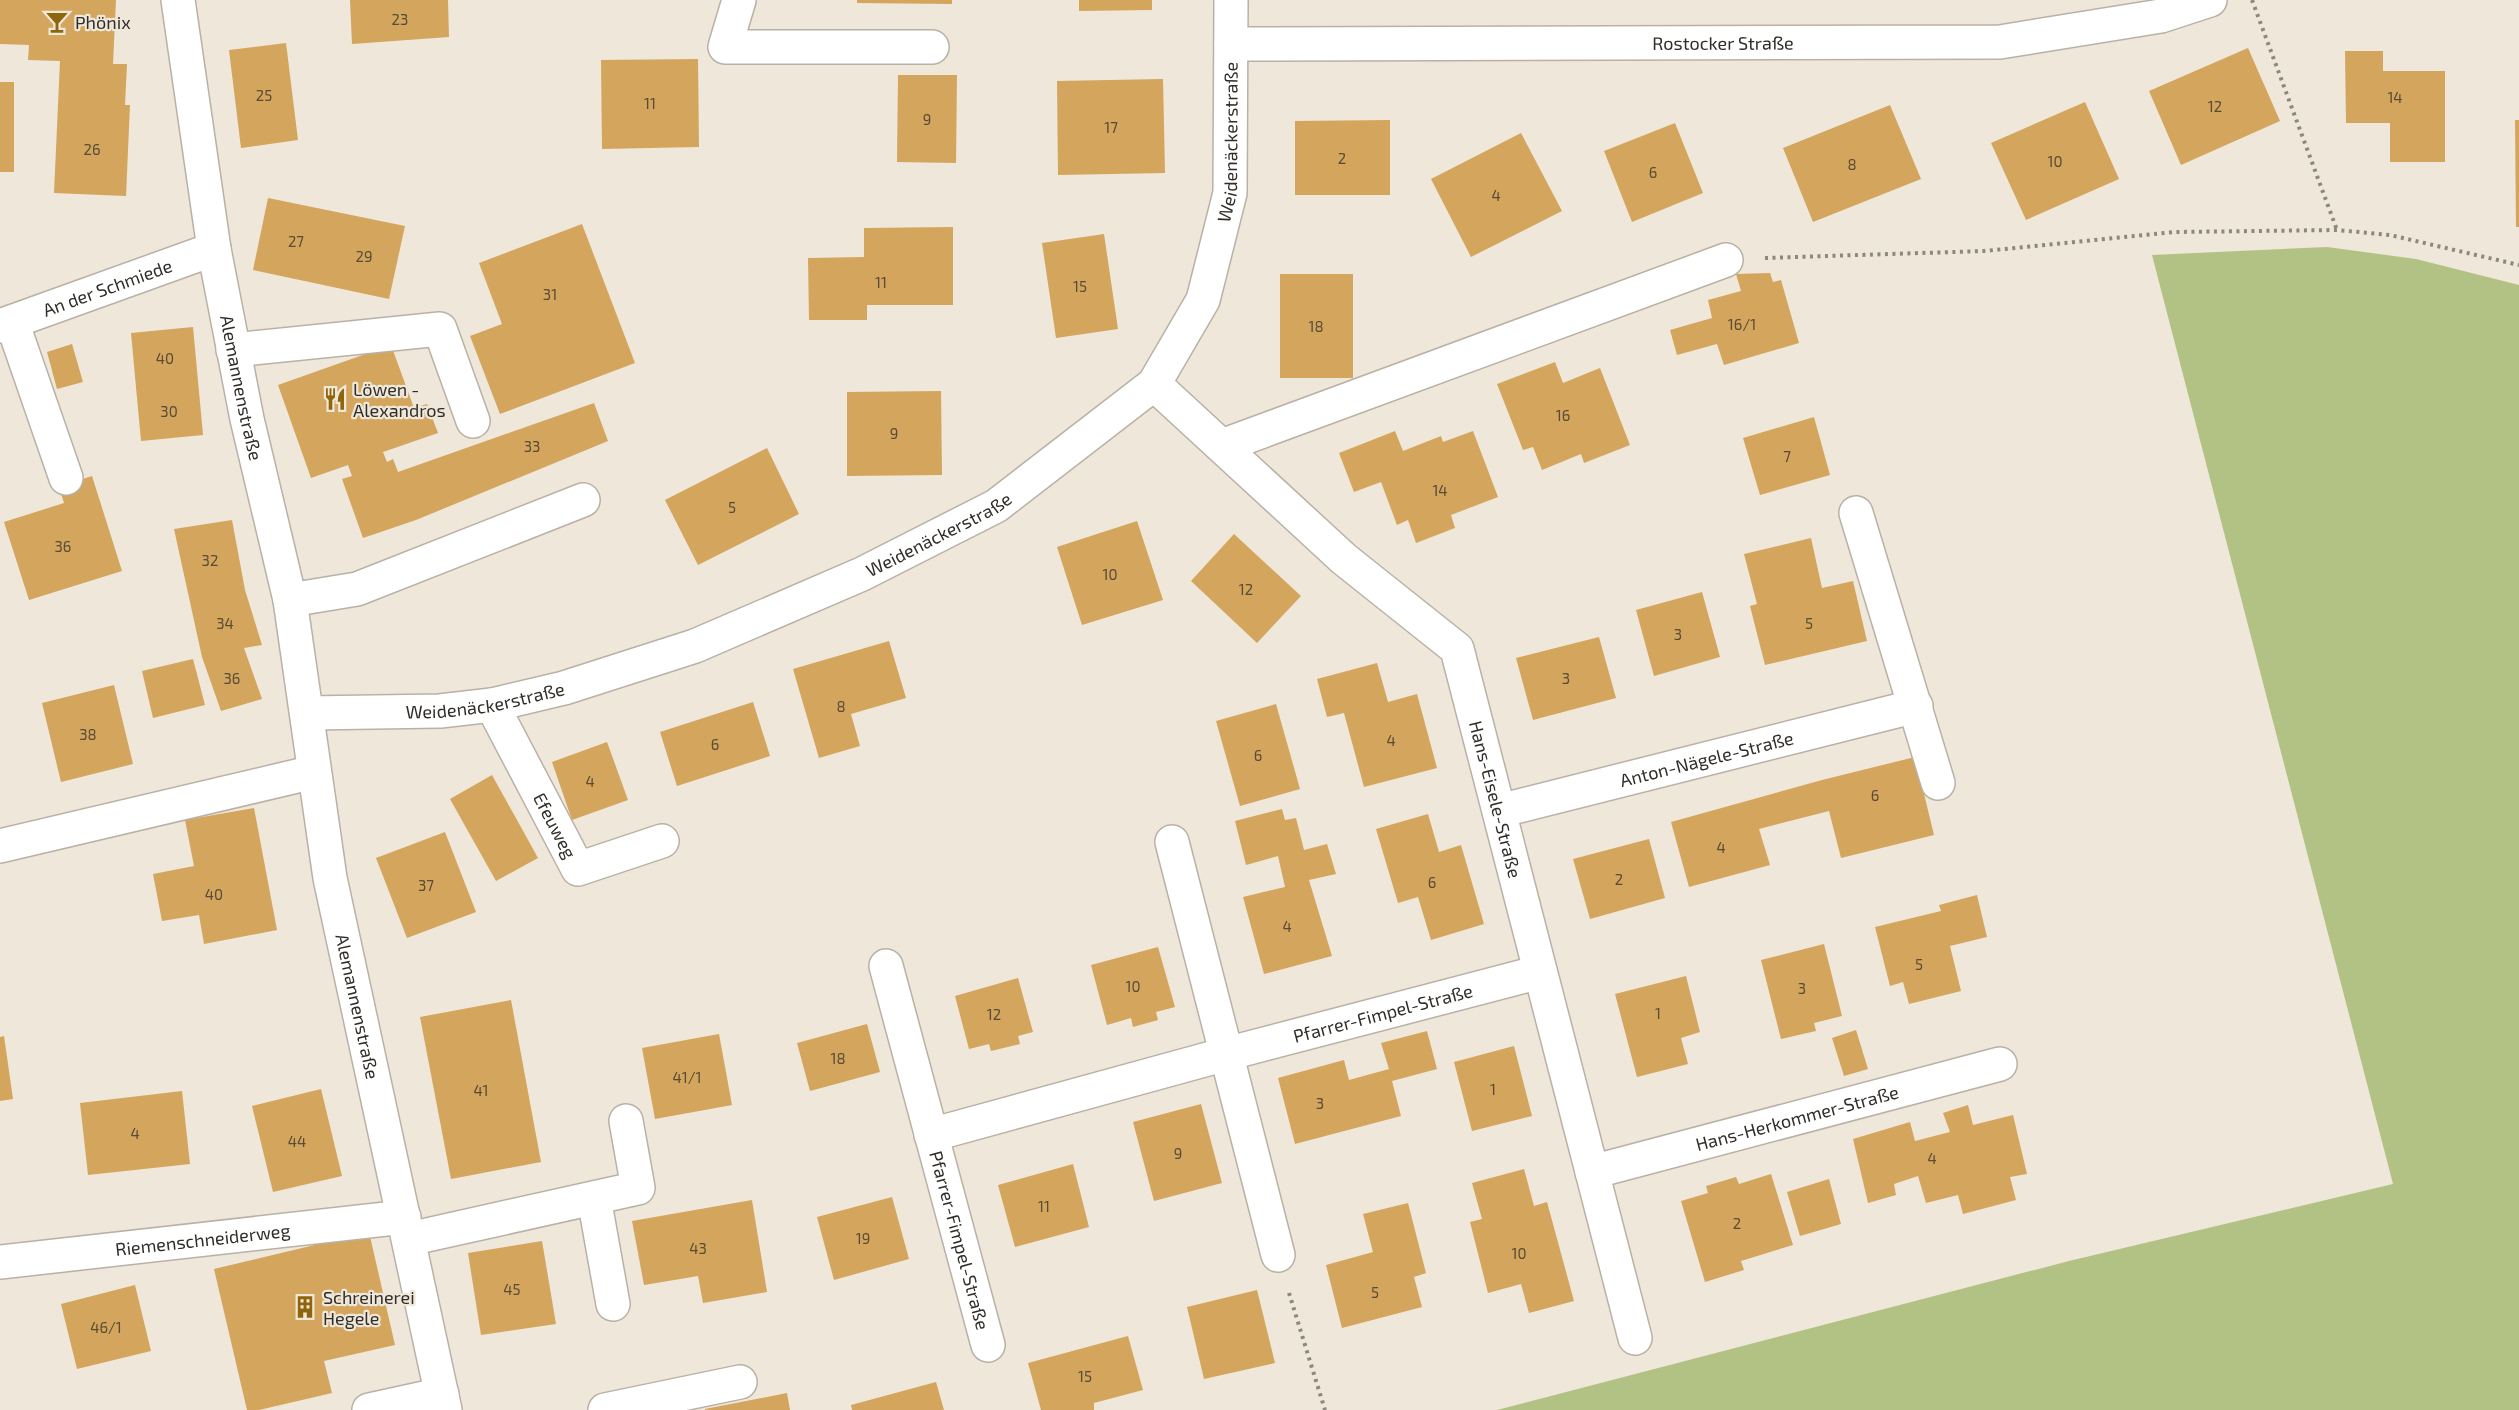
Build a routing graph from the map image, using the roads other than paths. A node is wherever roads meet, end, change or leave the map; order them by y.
1 (178, 0) edge
2 (739, 0) edge
3 (1231, 0) edge
4 (2210, 0) edge
5 (1231, 44) junction
6 (932, 47) dead end
7 (214, 249) junction
8 (1726, 260) road end
9 (6, 324) edge
10 (233, 350) junction
11 (1154, 384) junction
12 (473, 421) dead end
13 (1222, 446) junction
14 (66, 478) dead end
15 (583, 500) dead end
16 (1856, 513) dead end
17 (290, 600) junction
18 (492, 705) junction
19 (1916, 706) junction
20 (308, 714) junction
21 (314, 772) junction
22 (1938, 783) dead end
23 (1499, 812) junction
24 (662, 841) dead end
25 (1172, 842) dead end
26 (0, 846) edge
27 (886, 966) dead end
28 (1540, 972) junction
29 (1226, 1054) junction
30 (2000, 1064) dead end
31 (626, 1121) dead end
32 (932, 1135) junction
33 (1592, 1172) junction
34 (594, 1197) junction
35 (406, 1228) junction
36 (1278, 1255) road end
37 (0, 1262) edge
38 (614, 1304) dead end
39 (1635, 1338) dead end
40 (988, 1345) dead end
41 (740, 1382) dead end
42 (443, 1402) edge
43 (369, 1410) edge
44 (605, 1410) edge

1 - 7 street, Alemannenstraße
2 - 6 street
3 - 5 street, Weidenäckerstraße
4 - 5 street, Rostocker Straße
5 - 11 street, Weidenäckerstraße
7 - 9 street, An der Schmiede
7 - 10 street, Alemannenstraße
8 - 13 street
9 - 14 street
10 - 12 street
10 - 17 street, Alemannenstraße
11 - 13 street, Hans-Eisele-Straße
11 - 18 street, Weidenäckerstraße
13 - 23 street, Hans-Eisele-Straße
15 - 17 street
16 - 19 street
17 - 20 street, Alemannenstraße
18 - 20 street, Weidenäckerstraße
18 - 24 street, Efeuweg
19 - 22 street
19 - 23 street, Anton-Nägele-Straße
20 - 21 street, Alemannenstraße
21 - 26 street
21 - 35 street, Alemannenstraße
23 - 28 street, Hans-Eisele-Straße
25 - 29 street
27 - 32 street, Pfarrer-Fimpel-Straße
28 - 29 street, Pfarrer-Fimpel-Straße
28 - 33 street, Hans-Eisele-Straße
29 - 32 street, Pfarrer-Fimpel-Straße
29 - 36 street
30 - 33 street, Hans-Herkommer-Straße
31 - 34 street
32 - 40 street, Pfarrer-Fimpel-Straße
33 - 39 street, Hans-Eisele-Straße
34 - 35 street
34 - 38 street
35 - 37 street, Riemenschneiderweg
35 - 42 street, Alemannenstraße
41 - 44 street
42 - 43 street, Alemannenstraße

